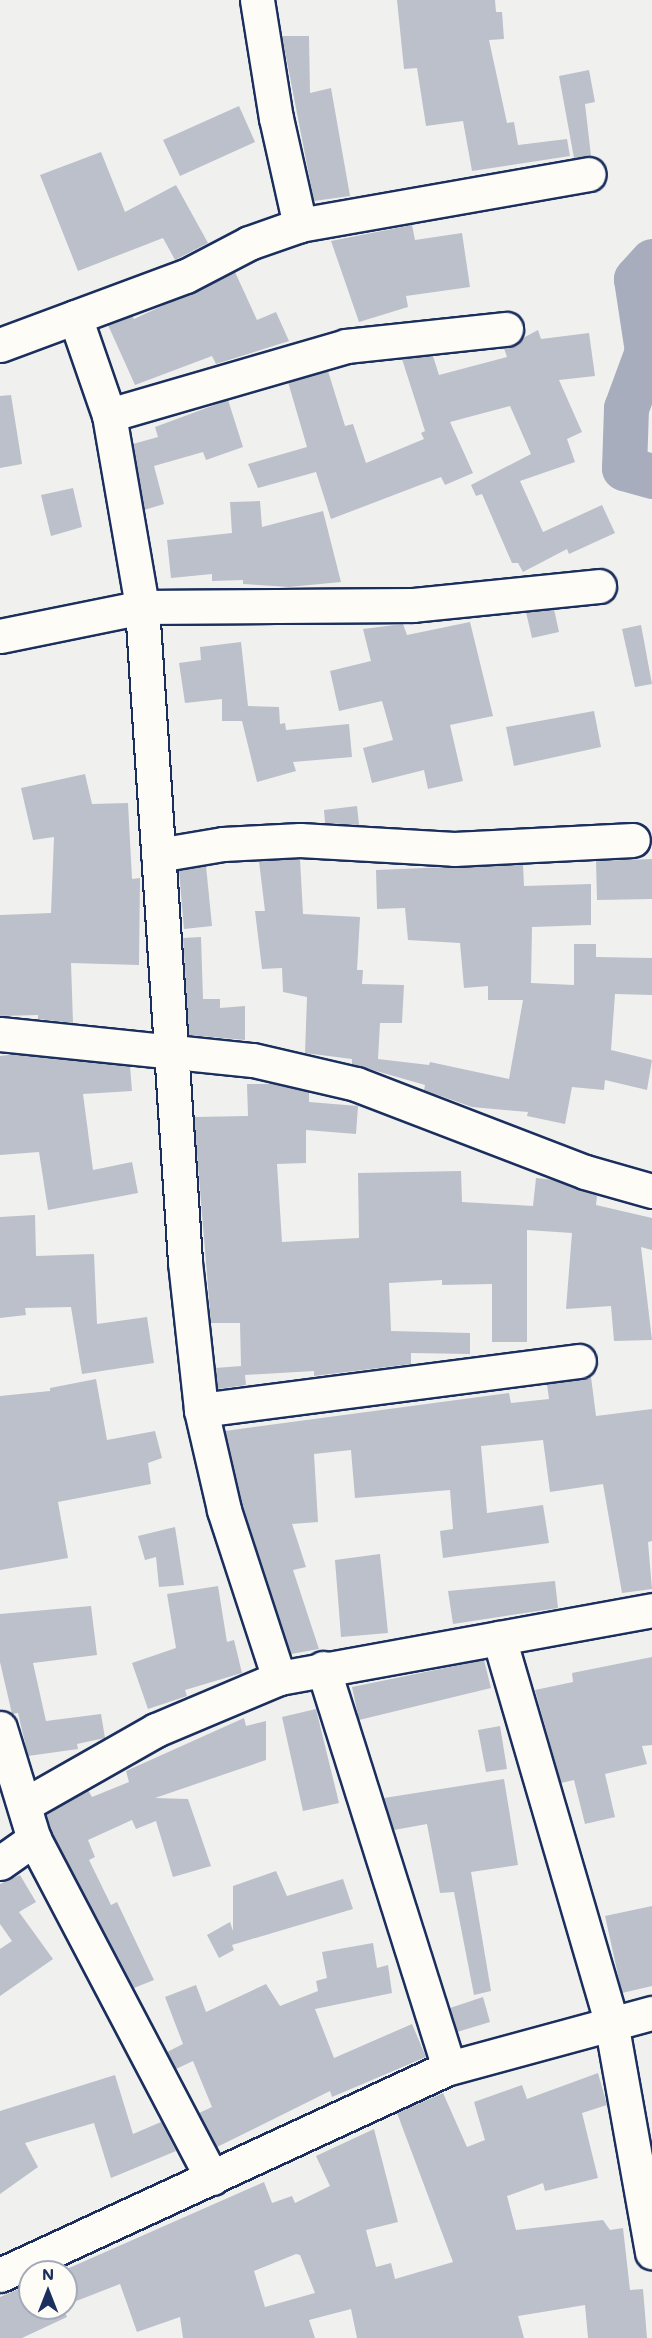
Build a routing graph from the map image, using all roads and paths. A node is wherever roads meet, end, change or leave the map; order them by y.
1 (257, 0) edge
2 (589, 174) dead end
3 (300, 225) junction
4 (75, 317) junction
5 (506, 329) dead end
6 (0, 345) edge
7 (109, 415) junction
8 (599, 586) dead end
9 (142, 607) junction
10 (0, 636) edge
11 (633, 840) dead end
12 (158, 855) junction
13 (0, 1034) edge
14 (172, 1051) junction
15 (652, 1191) edge
16 (579, 1361) dead end
17 (201, 1410) junction
18 (652, 1610) edge
19 (499, 1638) junction
20 (323, 1668) junction
21 (279, 1678) junction
22 (0, 1728) edge
23 (24, 1805) junction
24 (34, 1839) junction
25 (0, 1863) edge
26 (652, 2013) edge
27 (611, 2022) junction
28 (449, 2068) junction
29 (212, 2178) junction
30 (652, 2252) edge
31 (0, 2275) edge

1 - 3 street
2 - 3 street
3 - 4 street
4 - 6 street
4 - 7 street
5 - 7 street
7 - 9 street
8 - 9 street
9 - 10 street
9 - 12 street
11 - 12 street
12 - 14 street
13 - 14 street
14 - 15 street
14 - 17 street
16 - 17 street
17 - 21 street
18 - 19 street
19 - 20 street
19 - 27 street
20 - 21 street
20 - 28 street
21 - 23 street
22 - 23 street
23 - 24 street
24 - 25 street
24 - 29 street
26 - 27 street
27 - 28 street
27 - 30 street
28 - 29 street
29 - 31 street

